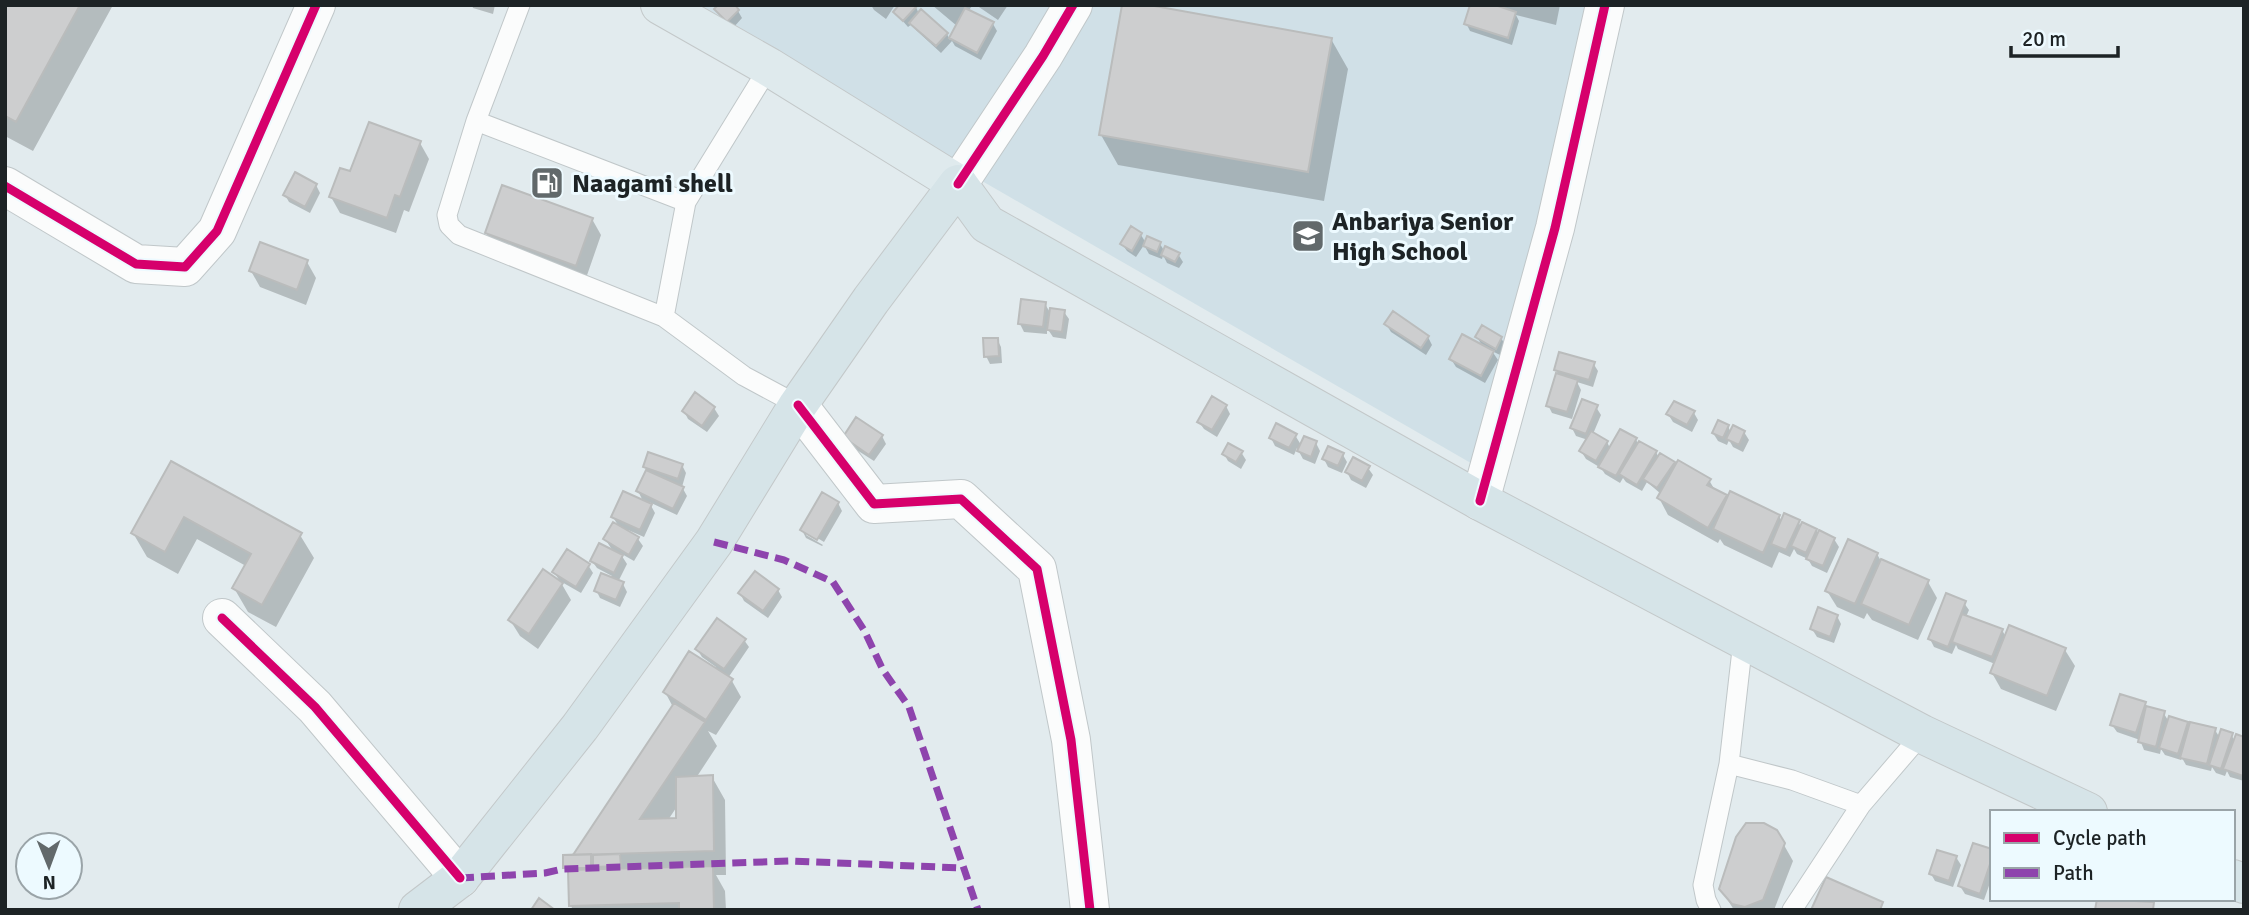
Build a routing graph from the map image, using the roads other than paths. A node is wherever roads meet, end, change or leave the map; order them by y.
1 (316, 5) edge
2 (520, 5) edge
3 (660, 5) edge
4 (1073, 5) edge
5 (1605, 5) edge
6 (769, 67) junction
7 (475, 121) junction
8 (958, 184) junction
9 (5, 186) edge
10 (686, 202) junction
11 (664, 317) junction
12 (798, 405) junction
13 (1480, 501) junction
14 (222, 618) dead end
15 (1743, 640) junction
16 (1922, 734) junction
17 (1729, 764) junction
18 (1861, 805) junction
19 (2084, 810) edge
20 (460, 878) junction
21 (418, 910) edge
22 (1090, 910) edge
23 (1711, 910) edge
24 (1792, 910) edge

1 - 9 street
2 - 7 lane
3 - 6 main road
4 - 8 street
5 - 13 street
6 - 8 main road
6 - 10 lane
7 - 10 lane
7 - 11 lane
8 - 12 highway
8 - 13 highway
10 - 11 lane
11 - 12 lane
12 - 20 highway
12 - 22 street
13 - 15 highway
14 - 20 street
15 - 16 highway
15 - 17 lane
16 - 18 lane
16 - 19 highway
17 - 18 lane
17 - 23 lane
18 - 24 lane
20 - 21 highway

